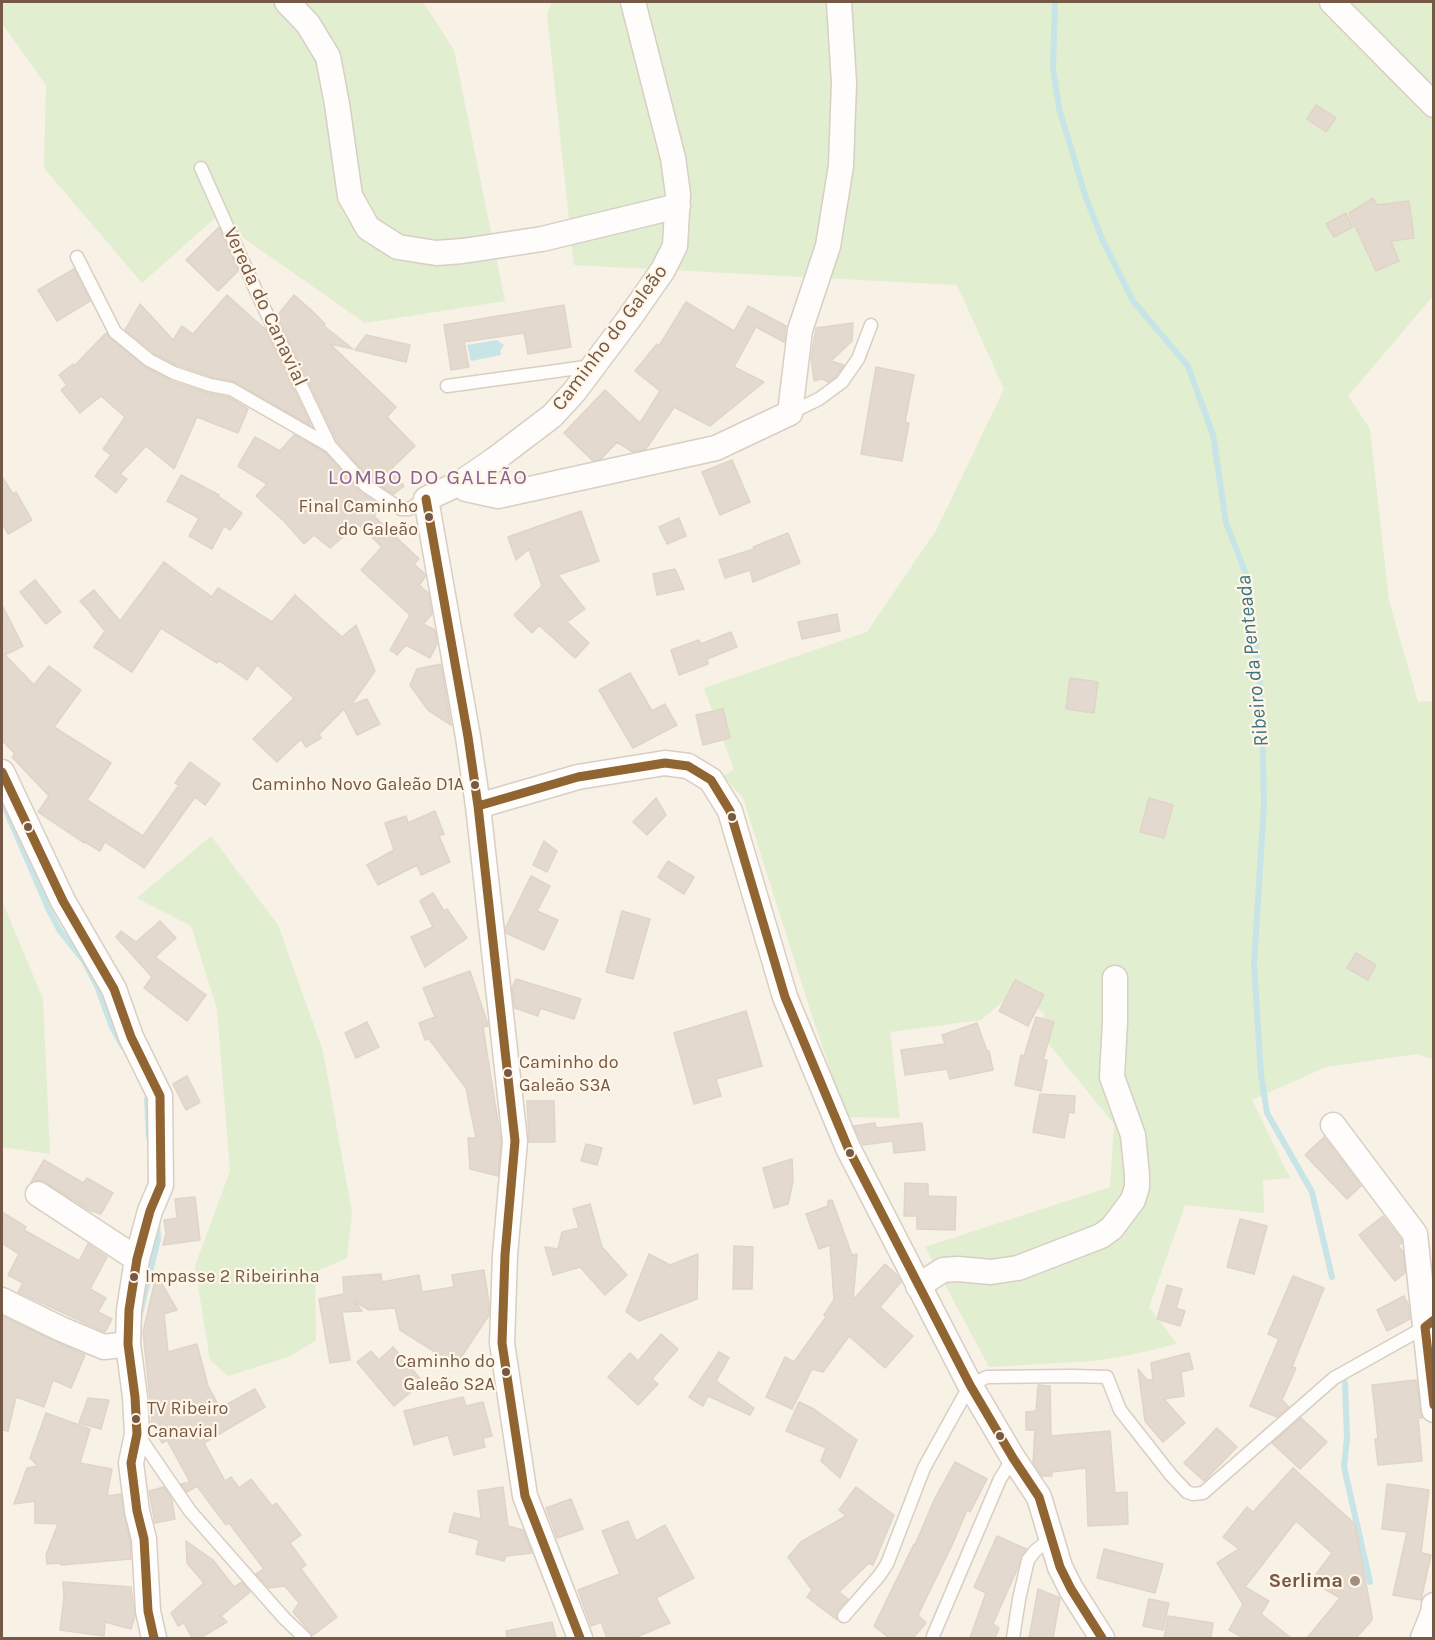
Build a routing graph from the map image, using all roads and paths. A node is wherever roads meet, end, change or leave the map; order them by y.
1 (287, 2) edge
2 (633, 2) edge
3 (839, 2) edge
4 (1332, 2) edge
5 (1434, 105) edge
6 (201, 168) dead end
7 (678, 206) junction
8 (77, 257) dead end
9 (871, 325) dead end
10 (594, 366) junction
11 (447, 386) dead end
12 (790, 413) junction
13 (330, 446) junction
14 (462, 482) junction
15 (426, 499) junction
16 (2, 772) edge
17 (478, 806) junction
18 (1115, 978) dead end
19 (1333, 1125) dead end
20 (38, 1194) dead end
21 (137, 1259) junction
22 (918, 1286) junction
23 (2, 1300) edge
24 (1429, 1323) edge
25 (128, 1344) junction
26 (970, 1385) junction
27 (1434, 1410) edge
28 (137, 1434) junction
29 (1013, 1458) junction
30 (1051, 1538) junction
31 (1434, 1605) edge
32 (844, 1616) dead end
33 (933, 1636) dead end
34 (154, 1638) edge
35 (305, 1638) edge
36 (580, 1638) edge
37 (1013, 1638) edge
38 (1102, 1638) edge
39 (1423, 1638) edge

1 - 7 street
2 - 7 street, Caminho do Galeão
3 - 12 street
4 - 5 street
6 - 13 lane, Vereda do Canavial
7 - 10 street, Caminho do Galeão
8 - 13 lane
9 - 12 lane
10 - 11 lane
10 - 14 street, Caminho do Galeão
12 - 14 street
13 - 15 lane
14 - 15 street, Caminho do Galeão
15 - 17 street
16 - 21 street
17 - 22 street
17 - 36 street
18 - 22 street
19 - 24 street
20 - 21 street
21 - 25 street
22 - 26 street
23 - 25 street
24 - 26 lane
24 - 27 street
25 - 28 street
26 - 29 street
26 - 32 lane
28 - 34 street
28 - 35 lane
29 - 30 street
29 - 33 lane
30 - 37 lane
30 - 38 street
31 - 39 street

